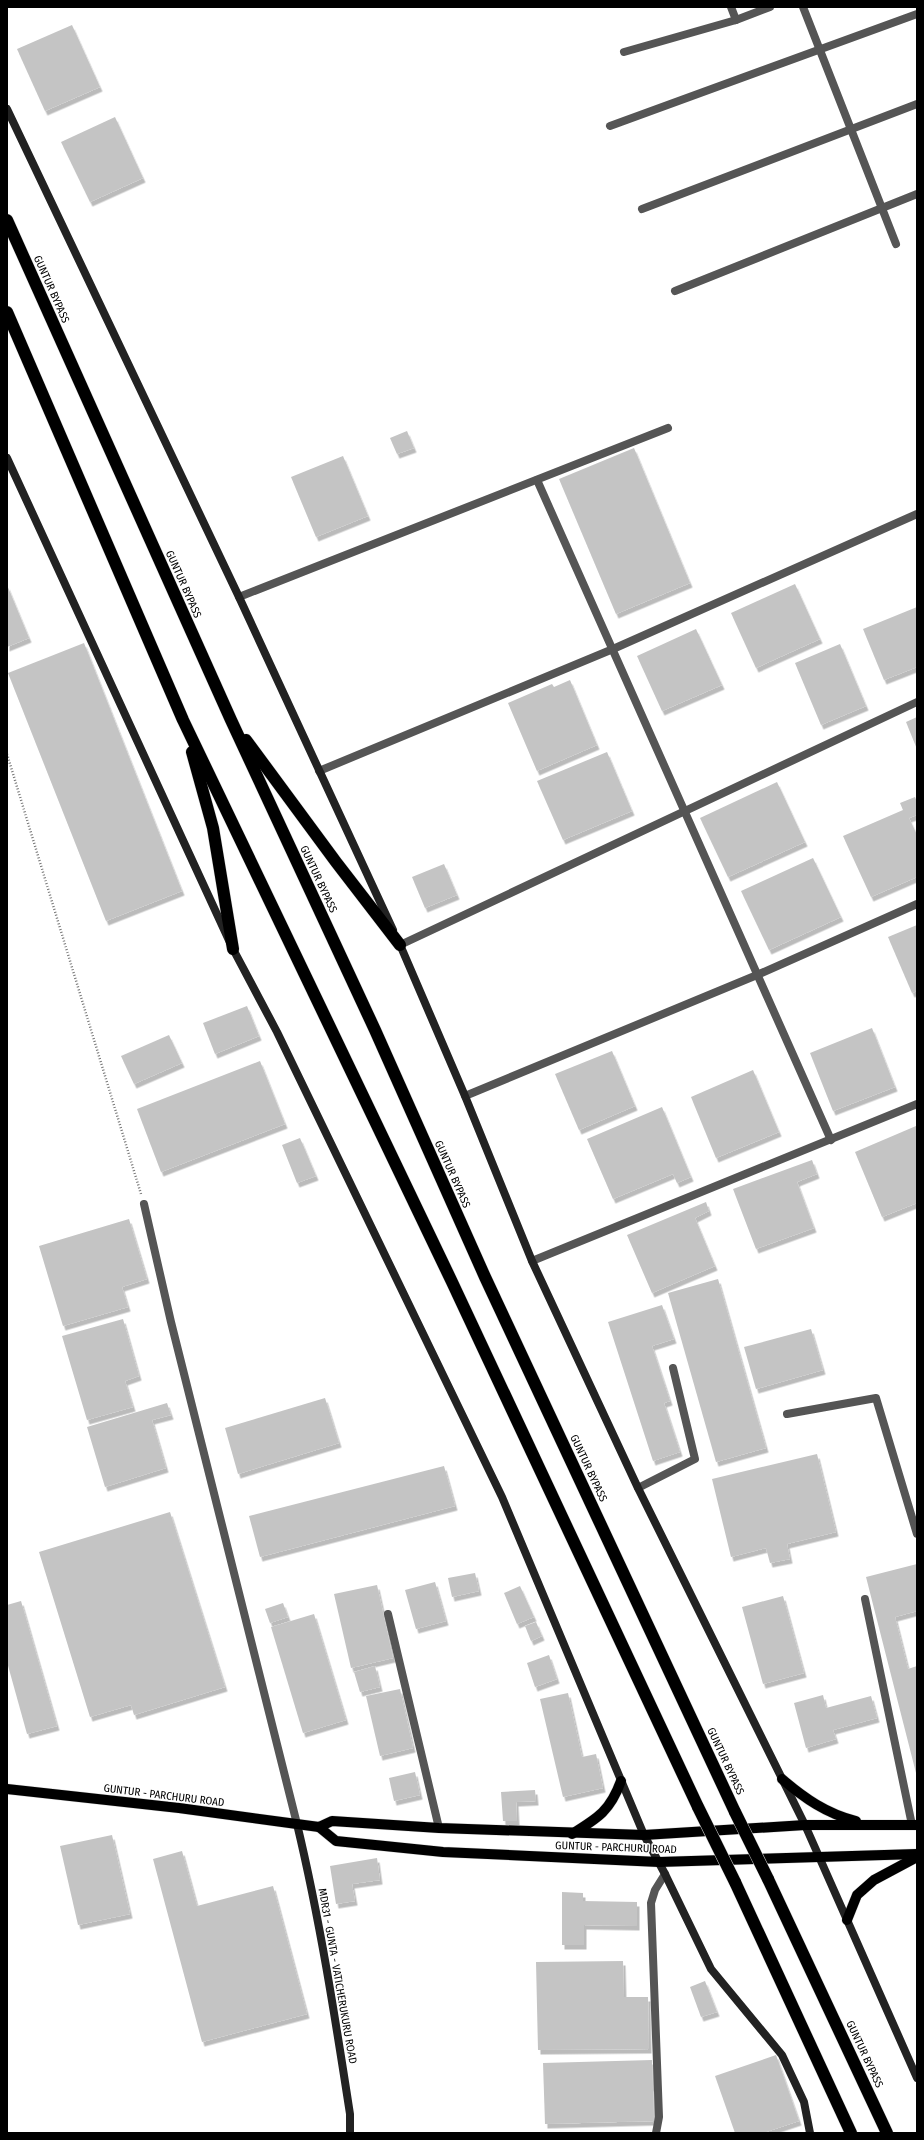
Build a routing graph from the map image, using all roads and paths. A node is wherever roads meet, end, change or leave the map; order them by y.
1 (731, 7) edge
2 (770, 7) edge
3 (803, 7) edge
4 (917, 14) edge
5 (736, 20) junction
6 (821, 50) junction
7 (624, 52) dead end
8 (917, 104) edge
9 (7, 109) edge
10 (610, 126) dead end
11 (851, 129) junction
12 (917, 194) edge
13 (882, 207) junction
14 (642, 209) dead end
15 (7, 220) edge
16 (896, 244) dead end
17 (675, 290) dead end
18 (7, 312) edge
19 (668, 428) dead end
20 (7, 458) edge
21 (537, 480) junction
22 (917, 514) edge
23 (239, 597) junction
24 (613, 649) junction
25 (917, 702) edge
26 (183, 720) junction
27 (231, 720) junction
28 (7, 754) edge
29 (319, 771) junction
30 (685, 811) junction
31 (917, 904) edge
32 (400, 945) junction
33 (233, 949) junction
34 (757, 974) junction
35 (465, 1096) junction
36 (917, 1104) edge
37 (831, 1140) junction
38 (144, 1204) joint
39 (532, 1261) junction
40 (673, 1368) dead end
41 (787, 1414) dead end
42 (638, 1488) junction
43 (917, 1534) edge
44 (865, 1599) dead end
45 (388, 1614) dead end
46 (782, 1779) junction
47 (621, 1781) junction
48 (7, 1789) edge
49 (297, 1824) junction
50 (805, 1825) junction
51 (871, 1825) junction
52 (915, 1825) edge
53 (319, 1827) junction
54 (439, 1828) junction
55 (572, 1834) junction
56 (644, 1835) junction
57 (917, 1856) edge
58 (819, 1858) junction
59 (659, 1862) junction
60 (665, 1874) junction
61 (847, 1920) junction
62 (917, 2078) edge
63 (350, 2133) edge
64 (656, 2133) edge
65 (810, 2133) edge
66 (851, 2133) edge
67 (887, 2133) edge

1 - 5 street
2 - 5 street
3 - 6 street
4 - 6 street
5 - 7 street
6 - 10 street
6 - 11 street
8 - 11 street
9 - 23 street
11 - 13 street
11 - 14 street
12 - 13 street
13 - 16 street
13 - 17 street
15 - 27 highway, GUNTUR BYPASS
18 - 26 highway
19 - 21 street
20 - 33 street
21 - 23 street
21 - 24 street
22 - 24 street
23 - 29 street
24 - 29 street
24 - 30 street
25 - 30 street
26 - 33 highway
26 - 66 highway, bridge
27 - 32 highway
27 - 67 highway, GUNTUR BYPASS, bridge
28 - 38 path
29 - 32 street
30 - 32 street
30 - 34 street
31 - 34 street
32 - 35 street
33 - 47 street
34 - 35 street
34 - 37 street
35 - 39 street
36 - 37 street
37 - 39 street
38 - 49 street
39 - 42 street
40 - 42 street
41 - 43 street
42 - 46 street
44 - 52 street
45 - 54 street
46 - 50 street
46 - 51 main road
47 - 55 main road
47 - 56 street
48 - 49 main road, GUNTUR - PARCHURU ROAD
49 - 53 main road, GUNTUR - PARCHURU ROAD
49 - 63 street, MDR31 - GUNTA - VATICHERUKURU ROAD
50 - 51 main road, GUNTUR - PARCHURU ROAD
50 - 56 main road, GUNTUR - PARCHURU ROAD
50 - 58 street
51 - 52 main road, GUNTUR - PARCHURU ROAD
53 - 54 main road, GUNTUR - PARCHURU ROAD
53 - 59 main road, GUNTUR - PARCHURU ROAD
54 - 55 main road, GUNTUR - PARCHURU ROAD
55 - 56 main road, GUNTUR - PARCHURU ROAD
56 - 59 street
57 - 58 main road, GUNTUR - PARCHURU ROAD
57 - 61 main road
58 - 59 main road, GUNTUR - PARCHURU ROAD
58 - 61 street
59 - 60 street
60 - 64 street
60 - 65 street
61 - 62 street

